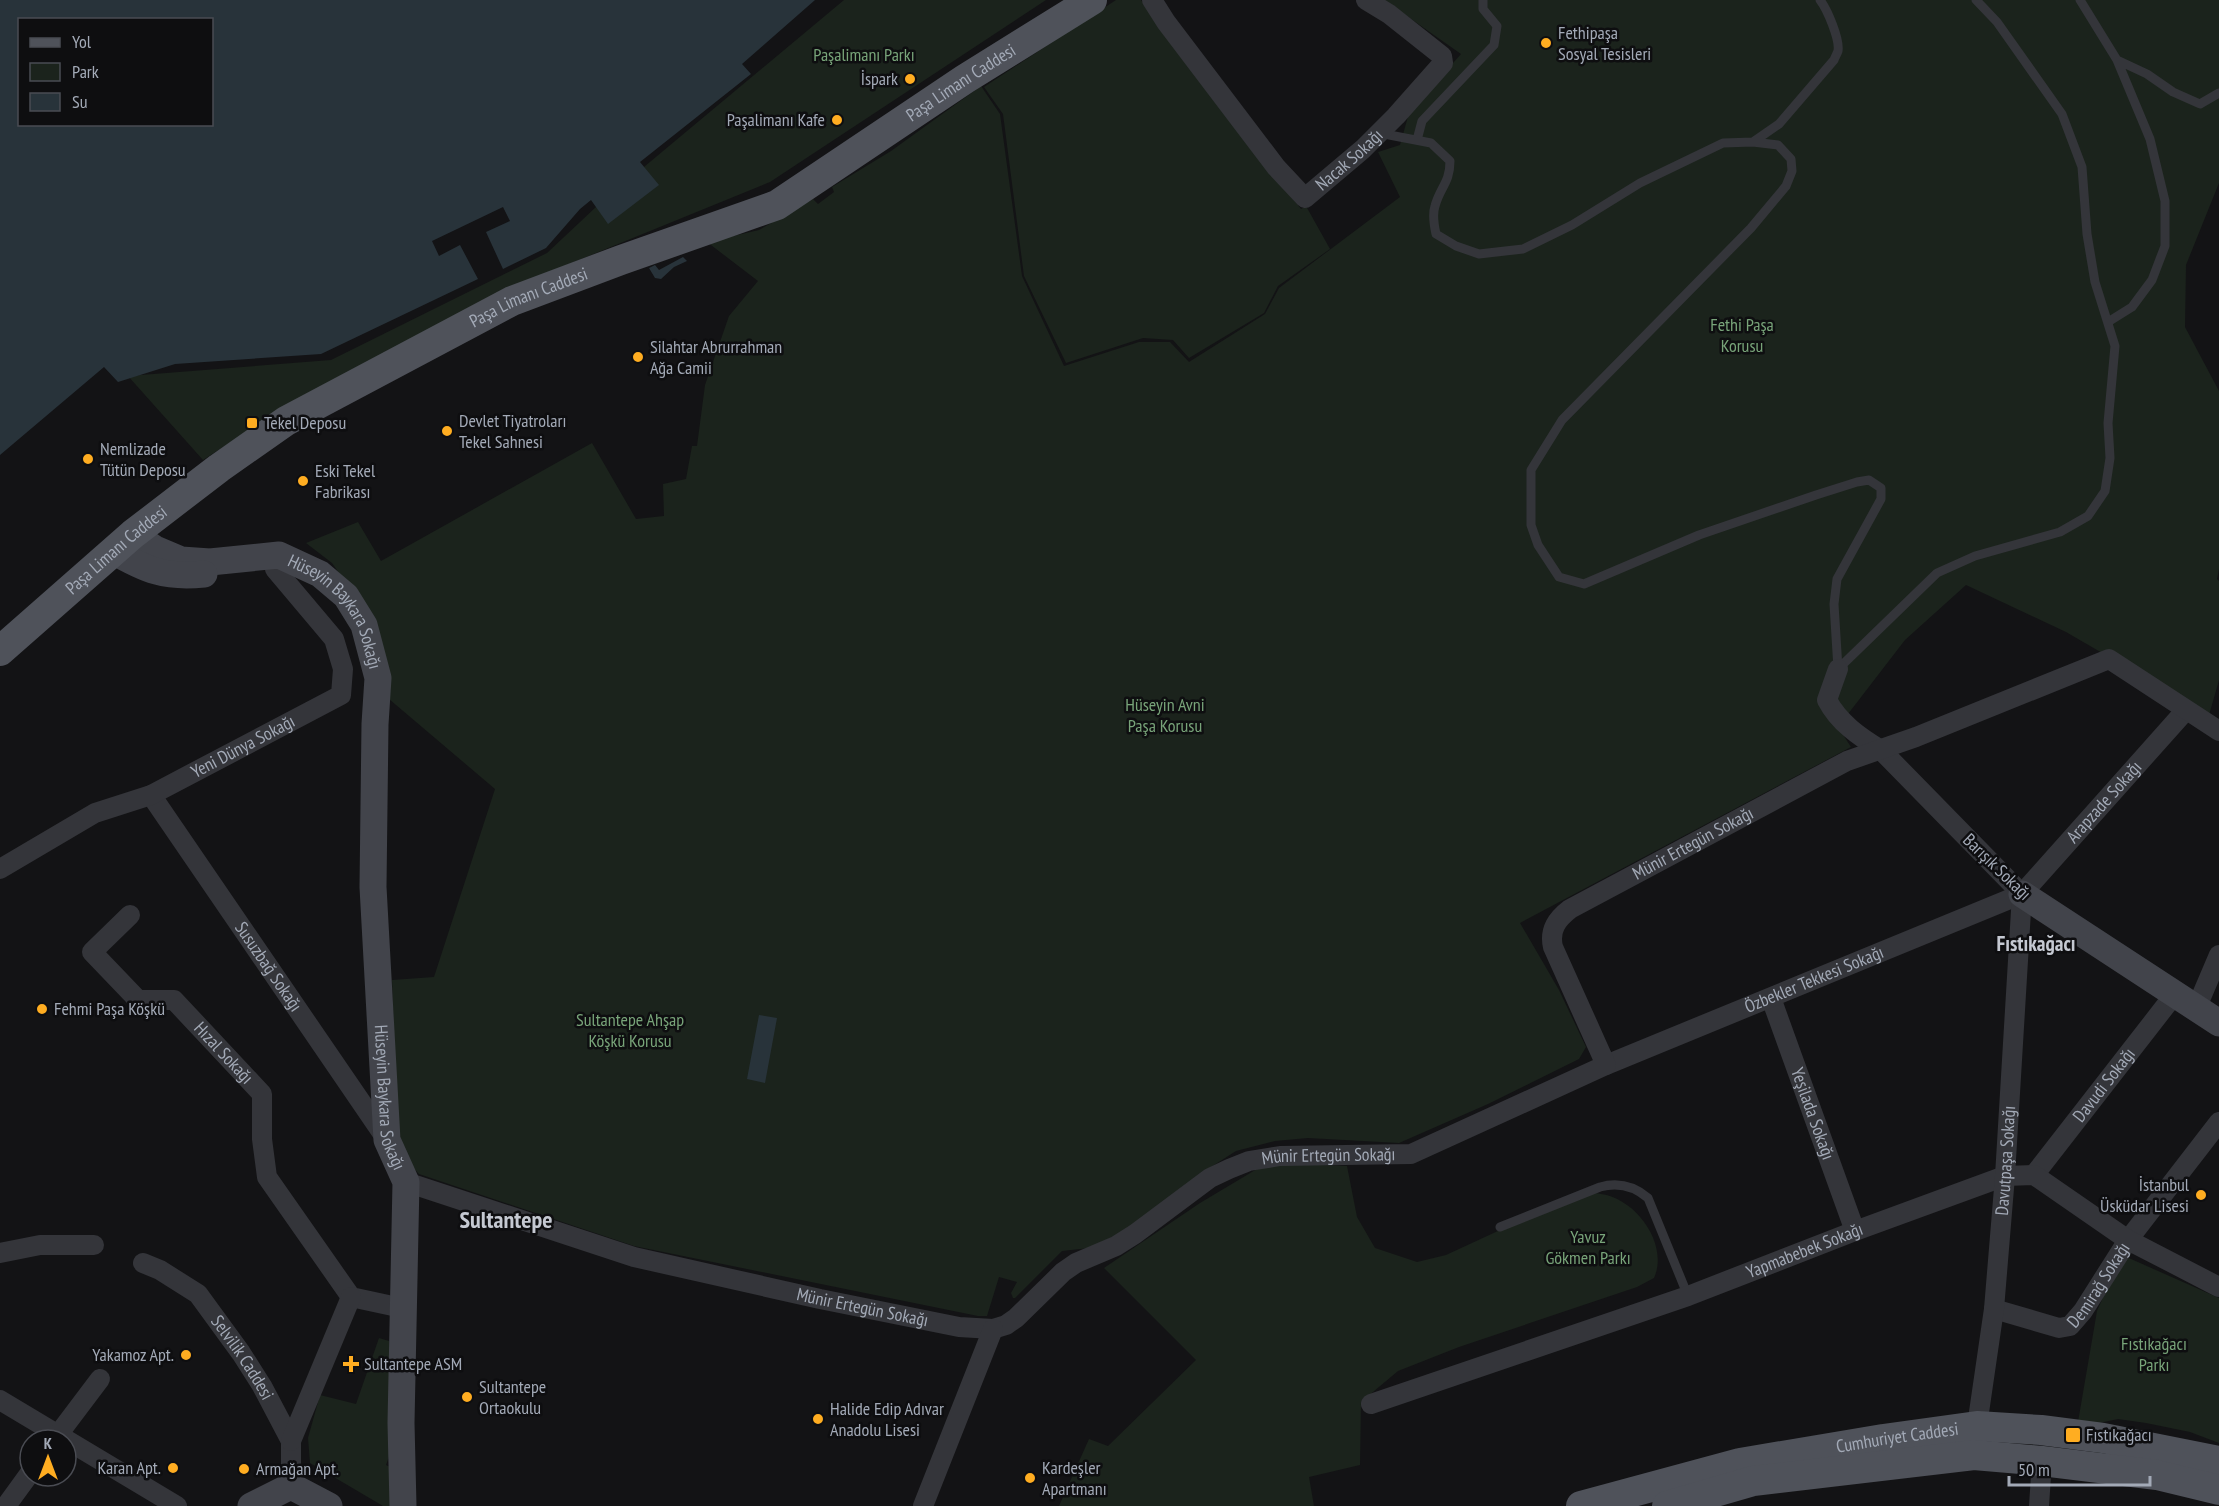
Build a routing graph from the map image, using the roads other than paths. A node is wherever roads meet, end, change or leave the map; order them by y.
1 (1092, 0) edge
2 (1152, 0) edge
3 (1366, 0) edge
4 (1483, 0) edge
5 (1820, 0) edge
6 (1976, 0) edge
7 (2080, 0) edge
8 (2117, 60) junction
9 (2219, 93) edge
10 (1379, 133) junction
11 (1417, 140) junction
12 (1753, 142) junction
13 (2108, 322) junction
14 (123, 542) junction
15 (277, 562) junction
16 (0, 651) edge
17 (1838, 669) junction
18 (2186, 710) junction
19 (2219, 731) edge
20 (1881, 750) junction
21 (151, 795) junction
22 (0, 869) edge
23 (2022, 894) junction
24 (130, 915) dead end
25 (2219, 955) edge
26 (1771, 998) junction
27 (2185, 1002) junction
28 (2219, 1023) edge
29 (1606, 1065) junction
30 (2219, 1122) edge
31 (387, 1140) junction
32 (2034, 1175) junction
33 (2005, 1176) junction
34 (406, 1182) junction
35 (1500, 1227) dead end
36 (1855, 1231) junction
37 (2128, 1240) junction
38 (94, 1245) dead end
39 (0, 1253) edge
40 (142, 1263) dead end
41 (2219, 1287) edge
42 (1688, 1296) junction
43 (351, 1297) junction
44 (402, 1308) junction
45 (1994, 1309) junction
46 (993, 1329) junction
47 (100, 1379) dead end
48 (0, 1400) edge
49 (1371, 1404) dead end
50 (1977, 1426) junction
51 (42, 1428) edge
52 (63, 1428) edge
53 (291, 1441) junction
54 (78, 1450) edge
55 (2042, 1461) junction
56 (2219, 1461) edge
57 (291, 1486) junction
58 (19, 1488) edge
59 (2219, 1490) edge
60 (6, 1506) edge
61 (177, 1506) edge
62 (251, 1506) edge
63 (329, 1506) edge
64 (403, 1506) edge
65 (923, 1506) edge
66 (1581, 1506) edge
67 (1667, 1506) edge
68 (2039, 1506) edge

1 - 14 main road, Paşa Limanı Caddesi
2 - 10 street, Nacak Sokağı
3 - 10 street, Nacak Sokağı
4 - 11 lane
5 - 12 lane
6 - 13 lane
7 - 8 lane
8 - 9 lane
8 - 13 lane
10 - 11 lane
11 - 12 lane
12 - 17 lane
13 - 17 lane
14 - 15 street, Hüseyin Baykara Sokağı
14 - 16 main road, Paşa Limanı Caddesi
15 - 21 street, Yeni Dünya Sokağı
15 - 31 street, Hüseyin Baykara Sokağı
17 - 20 street, Barışık Sokağı
18 - 19 street
18 - 20 street, Münir Ertegün Sokağı
18 - 23 street, Arapzade Sokağı
20 - 23 street, Barışık Sokağı
20 - 29 street, Münir Ertegün Sokağı
21 - 22 street, Yeni Dünya Sokağı
21 - 31 street, Susuzbağ Sokağı
23 - 26 street, Özbekler Tekkesi Sokağı
23 - 27 street, Barışık Sokağı
23 - 33 street, Davutpaşa Sokağı
24 - 43 street, Hızal Sokağı
25 - 27 street, Davudi Sokağı
26 - 29 street, Özbekler Tekkesi Sokağı
26 - 36 street, Yeşilada Sokağı
27 - 28 street, Barışık Sokağı
27 - 32 street, Davudi Sokağı
29 - 46 street, Münir Ertegün Sokağı
30 - 37 street, Demirağ Sokağı
31 - 34 street, Hüseyin Baykara Sokağı
32 - 33 street, Yapmabebek Sokağı
32 - 37 street
33 - 36 street, Yapmabebek Sokağı
33 - 45 street, Davutpaşa Sokağı
34 - 44 street, Hüseyin Baykara Sokağı
34 - 46 street, Münir Ertegün Sokağı
35 - 42 lane
36 - 42 street, Yapmabebek Sokağı
37 - 41 street
37 - 45 street, Demirağ Sokağı
38 - 39 street
40 - 53 street, Selvilik Caddesi
42 - 49 street, Yapmabebek Sokağı
43 - 44 street
43 - 53 street
44 - 64 street, Hüseyin Baykara Sokağı
45 - 50 street, Davutpaşa Sokağı
46 - 65 street
47 - 52 street
48 - 51 street
50 - 56 main road, Cumhuriyet Caddesi
50 - 66 main road, Cumhuriyet Caddesi
53 - 57 street, Selvilik Caddesi
54 - 61 street
55 - 59 main road, Cumhuriyet Caddesi
55 - 67 main road, Cumhuriyet Caddesi
55 - 68 street
57 - 62 street
57 - 63 street
58 - 60 street

